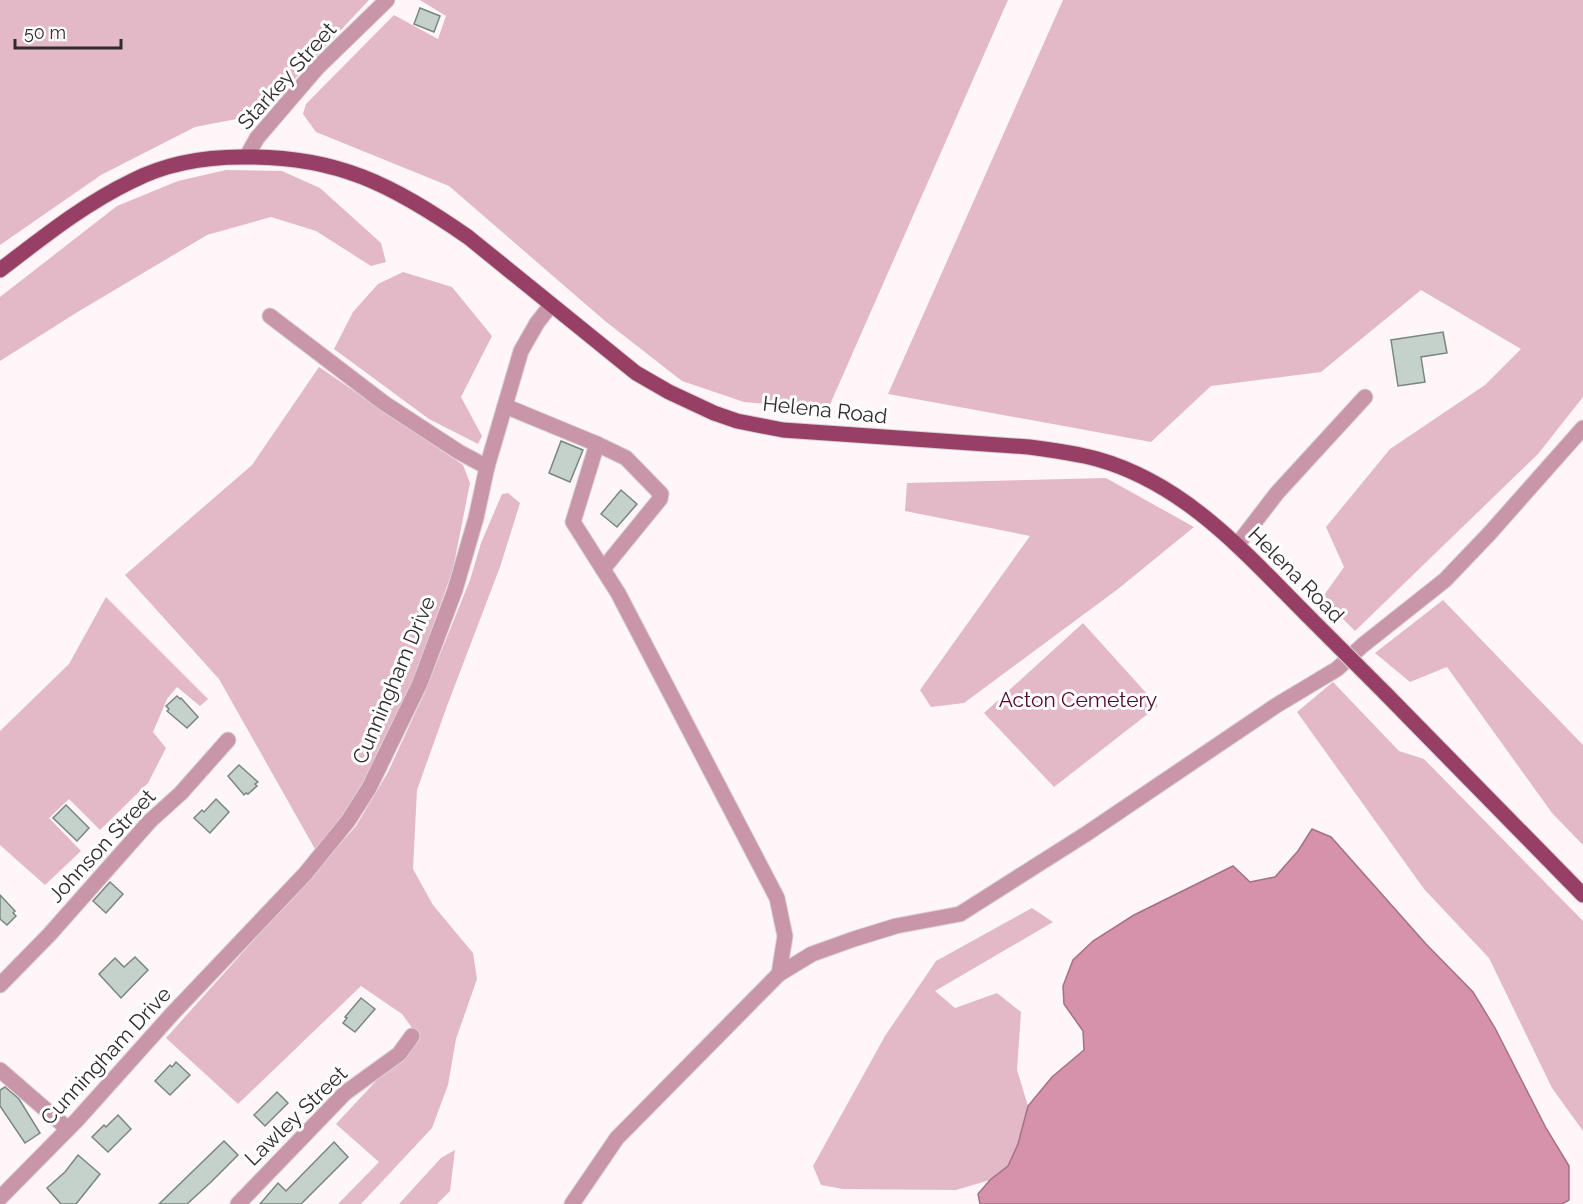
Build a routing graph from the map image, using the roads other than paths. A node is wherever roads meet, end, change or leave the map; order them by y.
1 (387, 0) edge
2 (247, 156) junction
3 (0, 270) edge
4 (551, 305) junction
5 (270, 316) dead end
6 (1365, 397) dead end
7 (505, 406) junction
8 (1583, 428) edge
9 (597, 444) junction
10 (487, 467) junction
11 (1237, 545) junction
12 (603, 569) junction
13 (228, 740) dead end
14 (1583, 895) edge
15 (779, 974) junction
16 (2, 982) edge
17 (412, 1036) dead end
18 (0, 1070) edge
19 (68, 1129) junction
20 (0, 1198) edge
21 (238, 1204) edge
22 (572, 1204) edge

1 - 2 street, Starkey Street
2 - 3 main road, Helena Road
2 - 4 main road, Helena Road
4 - 7 street, Cunningham Drive
4 - 11 main road, Helena Road
5 - 10 street
6 - 11 street
7 - 9 street
7 - 10 street, Cunningham Drive
8 - 15 street
9 - 12 street
9 - 12 street
10 - 19 street, Cunningham Drive
11 - 14 main road, Helena Road, bridge
12 - 15 street
13 - 16 street, Johnson Street
15 - 22 street
17 - 21 street, Lawley Street
18 - 19 street
19 - 20 street, Cunningham Drive

